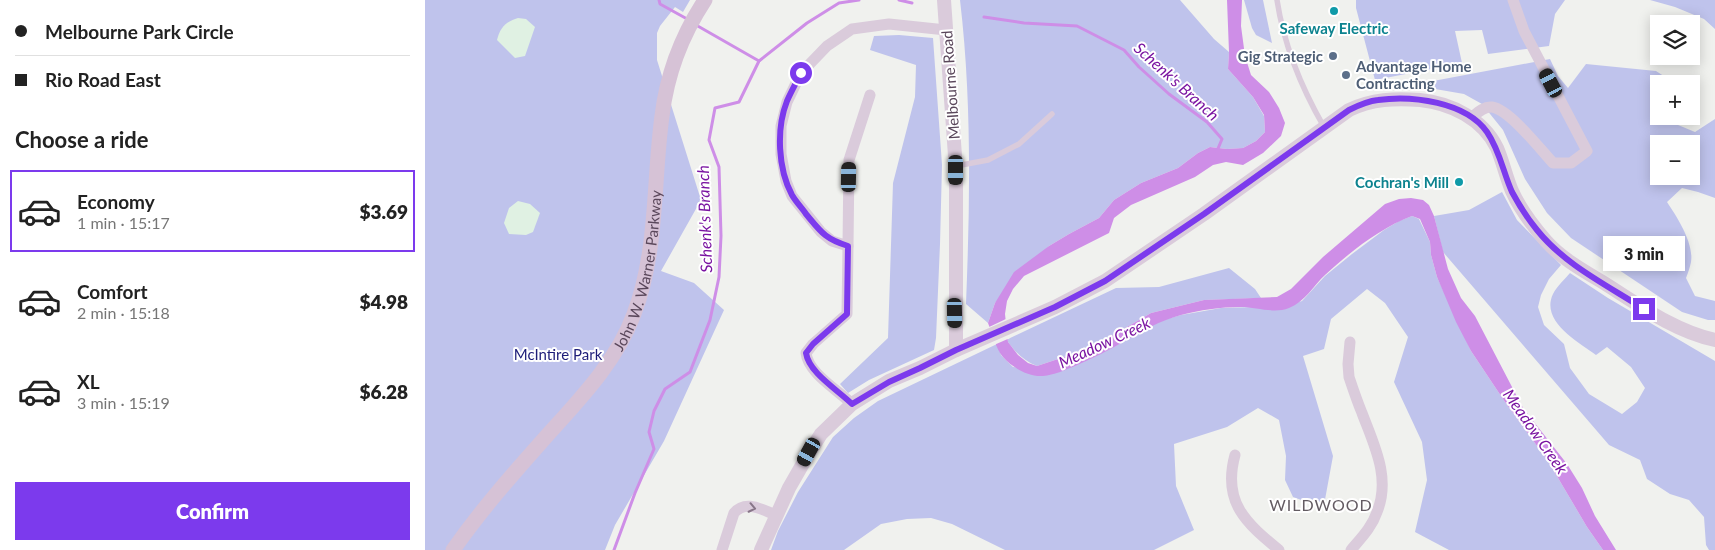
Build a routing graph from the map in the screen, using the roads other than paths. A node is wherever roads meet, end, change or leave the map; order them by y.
1 (944, 0) edge
2 (1277, 0) edge
3 (1513, 0) edge
4 (701, 5) edge
5 (946, 30) junction
6 (870, 95) dead end
7 (1052, 114) dead end
8 (1471, 118) junction
9 (1325, 127) junction
10 (955, 166) junction
11 (848, 246) junction
12 (1715, 340) edge
13 (1350, 342) dead end
14 (956, 350) junction
15 (852, 404) junction
16 (1235, 455) dead end
17 (776, 515) junction
18 (453, 550) edge
19 (722, 550) edge
20 (761, 550) edge
21 (1279, 550) edge
22 (1351, 550) edge

1 - 5 street, Melbourne Road
2 - 9 lane
3 - 8 street
4 - 18 main road, John W. Warner Parkway
5 - 10 street, Melbourne Road
5 - 11 street
6 - 11 street
7 - 10 lane
8 - 9 street
8 - 12 street
9 - 14 street
10 - 14 street, Melbourne Road
11 - 15 street
13 - 22 street
14 - 15 street
15 - 17 street
16 - 21 street
19 -> 17 street
17 - 20 street

